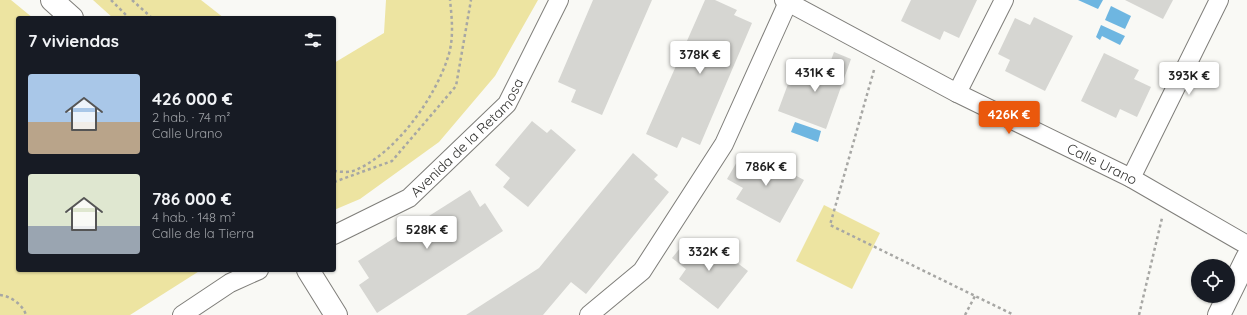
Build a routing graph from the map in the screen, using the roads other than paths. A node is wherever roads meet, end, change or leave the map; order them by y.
1 (52, 0) edge
2 (559, 0) edge
3 (1004, 0) edge
4 (1220, 0) edge
5 (787, 1) edge
6 (70, 16) edge
7 (958, 93) junction
8 (1131, 178) junction
9 (336, 234) edge
10 (1247, 245) edge
11 (1247, 258) edge
12 (255, 272) edge
13 (309, 272) edge
14 (182, 315) edge
15 (336, 315) edge
16 (589, 315) edge
17 (1219, 315) edge

1 - 6 street
2 - 9 street, Avenida de la Retamosa
3 - 7 street
4 - 8 street
5 - 7 street, Calle Urano
5 - 16 street
7 - 8 street, Calle Urano
8 - 10 street, Calle Urano
11 - 17 street
12 - 14 street
13 - 15 street

